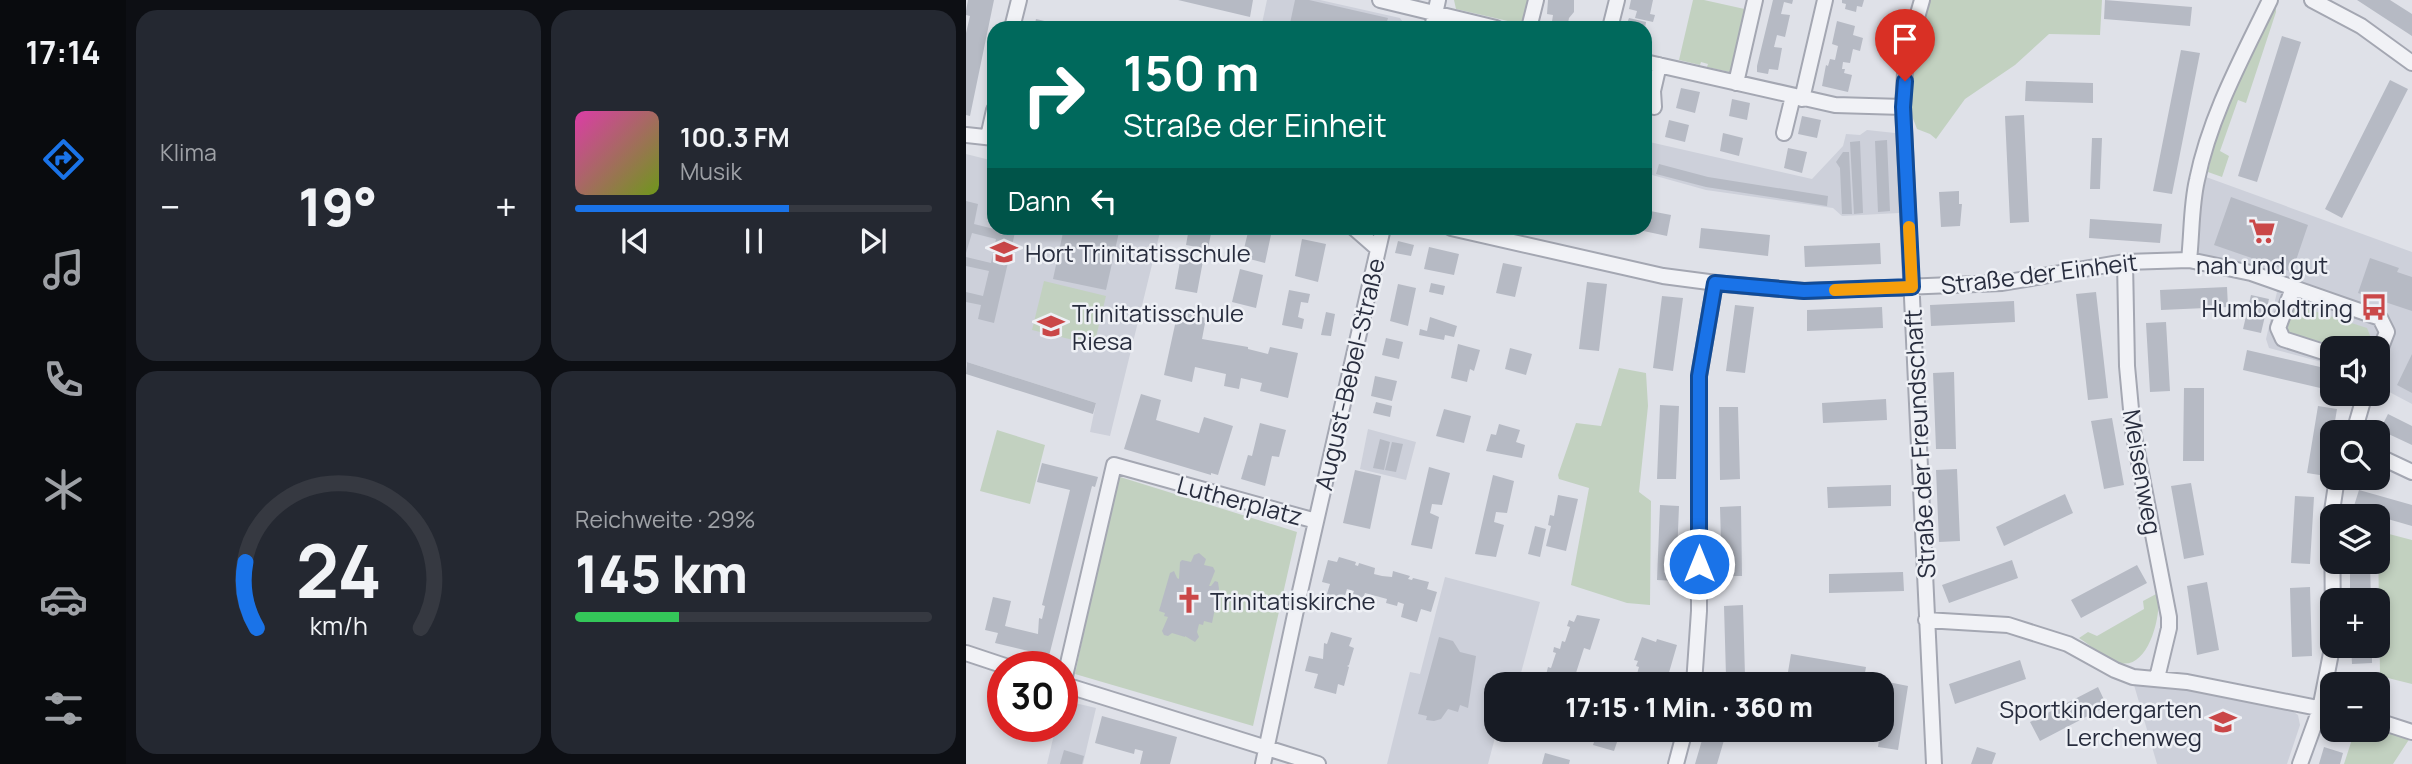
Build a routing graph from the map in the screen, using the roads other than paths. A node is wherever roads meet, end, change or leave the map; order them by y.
1 (1019, 0) edge
2 (1380, 0) edge
3 (1536, 0) edge
4 (1617, 0) edge
5 (1755, 0) edge
6 (1825, 0) edge
7 (1922, 0) edge
8 (2270, 0) edge
9 (2312, 0) edge
10 (1435, 14) edge
11 (1014, 21) edge
12 (1466, 21) edge
13 (1531, 21) edge
14 (1612, 21) edge
15 (1652, 63) edge
16 (2412, 63) edge
17 (1736, 83) junction
18 (1798, 98) junction
19 (1654, 107) dead end
20 (1903, 107) junction
21 (1784, 133) dead end
22 (966, 135) edge
23 (987, 137) edge
24 (1362, 235) edge
25 (1381, 235) edge
26 (1481, 235) edge
27 (1378, 249) junction
28 (2189, 260) junction
29 (2125, 262) junction
30 (1715, 283) junction
31 (1912, 287) junction
32 (2298, 289) junction
33 (2385, 336) edge
34 (2320, 351) edge
35 (2390, 462) edge
36 (2412, 472) edge
37 (2335, 490) edge
38 (1316, 521) junction
39 (2333, 588) edge
40 (1926, 620) junction
41 (1071, 651) edge
42 (966, 653) edge
43 (987, 660) edge
44 (1695, 672) edge
45 (2157, 678) junction
46 (1078, 689) edge
47 (2320, 709) edge
48 (2320, 722) edge
49 (2390, 725) edge
50 (2412, 732) edge
51 (1682, 742) edge
52 (1267, 749) junction
53 (1263, 764) edge
54 (1318, 764) edge
55 (1676, 764) edge
56 (1934, 764) edge
57 (2300, 764) edge

1 - 11 street
2 - 10 street
3 - 13 street
4 - 14 street
5 - 17 street
6 - 18 street
7 - 20 street, Straße der Freundschaft
8 - 28 street
9 - 16 street
10 - 12 street
15 - 17 street
15 - 19 street
17 - 18 street
18 - 20 street
18 - 21 street
20 - 31 street, Straße der Freundschaft
22 - 23 street
24 - 27 street
25 - 27 street, August-Bebel-Straße
26 - 30 street, Straße der Einheit
27 - 38 street, August-Bebel-Straße
28 - 29 street, Straße der Einheit
28 - 32 street, Straße der Einheit
29 - 31 street, Straße der Einheit
29 - 45 street, Meisenweg
30 - 31 street, Straße der Einheit
30 - 44 street
31 - 40 street, Straße der Freundschaft
32 - 33 street
32 - 34 street
35 - 36 street
37 - 39 street
38 - 41 street, Lutherplatz
38 - 52 street, Lutherplatz
40 - 45 street
40 - 56 street, Straße der Freundschaft
42 - 43 street
45 - 47 street
46 - 52 street, Lutherplatz
48 - 57 street
49 - 50 street
51 - 55 street
52 - 53 street
52 - 54 street

